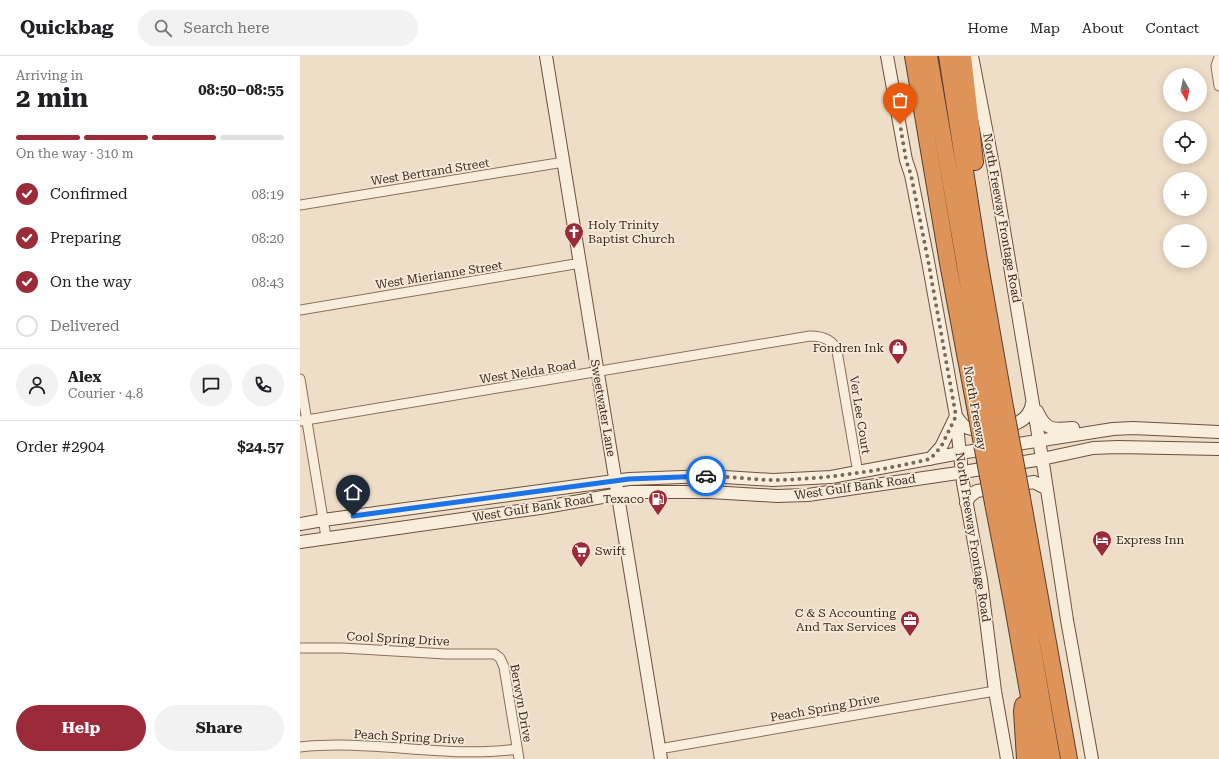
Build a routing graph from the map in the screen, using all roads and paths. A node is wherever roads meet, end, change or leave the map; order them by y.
1 (546, 56) edge
2 (887, 56) edge
3 (913, 56) edge
4 (929, 56) edge
5 (947, 56) edge
6 (963, 56) edge
7 (972, 56) edge
8 (1219, 57) edge
9 (1219, 86) edge
10 (564, 162) junction
11 (300, 205) edge
12 (979, 260) junction
13 (581, 263) junction
14 (300, 310) edge
15 (839, 362) joint
16 (597, 372) junction
17 (300, 379) edge
18 (1033, 401) junction
19 (990, 410) junction
20 (956, 416) junction
21 (304, 421) edge
22 (1154, 429) junction
23 (1219, 432) edge
24 (1087, 433) junction
25 (1039, 441) junction
26 (1155, 447) junction
27 (1219, 449) edge
28 (960, 453) junction
29 (1042, 459) junction
30 (926, 460) junction
31 (962, 472) junction
32 (858, 473) junction
33 (925, 477) junction
34 (616, 481) junction
35 (1047, 489) junction
36 (618, 494) junction
37 (1000, 502) junction
38 (966, 503) junction
39 (323, 520) junction
40 (300, 524) edge
41 (326, 537) junction
42 (300, 542) edge
43 (1049, 645) junction
44 (300, 648) edge
45 (495, 654) joint
46 (1027, 682) junction
47 (995, 691) junction
48 (300, 747) edge
49 (517, 749) junction
50 (660, 754) edge
51 (519, 759) edge
52 (1007, 759) edge
53 (1025, 759) edge
54 (1040, 759) edge
55 (1052, 759) edge
56 (1069, 759) edge
57 (1078, 759) edge
58 (1092, 759) edge

1 - 10 main road, Sweetwater Lane
2 - 20 main road, North Freeway Frontage Road
3 - 19 highway, North Freeway
4 - 19 highway, North Freeway
5 - 12 highway, North Freeway
6 - 12 highway
7 - 18 main road, North Freeway Frontage Road
8 - 9 street
10 - 11 street, West Bertrand Street
10 - 13 main road, Sweetwater Lane
12 - 19 highway, North Freeway
13 - 14 street, West Mierianne Street
13 - 16 main road, Sweetwater Lane
15 - 16 street, West Nelda Road
15 - 32 street, Ver Lee Court
16 - 21 street, West Nelda Road
16 - 34 main road, Sweetwater Lane
17 - 21 street
18 - 20 main road
18 - 24 main road
18 - 25 main road, North Freeway Frontage Road
19 - 37 highway, North Freeway, bridge
19 - 43 highway, North Freeway, bridge
20 - 28 main road, North Freeway Frontage Road
20 - 30 main road
21 - 39 street
22 - 23 main road, West Gulf Bank Road
22 - 24 main road, West Gulf Bank Road
22 - 26 main road
24 - 25 main road, West Gulf Bank Road
25 - 28 main road, West Gulf Bank Road
25 - 29 main road, North Freeway Frontage Road
26 - 27 main road, West Gulf Bank Road
26 - 29 main road, West Gulf Bank Road
28 - 30 main road, West Gulf Bank Road
28 - 31 main road, North Freeway Frontage Road
29 - 31 main road, West Gulf Bank Road
29 - 35 main road, North Freeway Frontage Road
30 - 32 main road, West Gulf Bank Road
30 - 33 main road
31 - 33 main road, West Gulf Bank Road
31 - 38 main road, North Freeway Frontage Road
32 - 34 main road, West Gulf Bank Road
33 - 36 main road, West Gulf Bank Road
34 - 36 main road, Sweetwater Lane
34 - 39 main road, West Gulf Bank Road
35 - 38 main road
35 - 58 main road, North Freeway Frontage Road
36 - 41 main road, West Gulf Bank Road
36 - 50 main road, Sweetwater Lane
37 - 46 highway, North Freeway
37 - 55 highway, North Freeway
38 - 47 main road, North Freeway Frontage Road
39 - 40 main road, West Gulf Bank Road
39 - 41 street
41 - 42 main road, West Gulf Bank Road
43 - 56 highway, North Freeway
43 - 57 highway
44 - 45 street, Cool Spring Drive
45 - 49 street, Berwyn Drive
46 - 53 highway
46 - 54 highway, North Freeway
47 - 50 street, Peach Spring Drive
47 - 52 main road, North Freeway Frontage Road
48 - 49 street, Peach Spring Drive
49 - 51 street, Berwyn Drive

